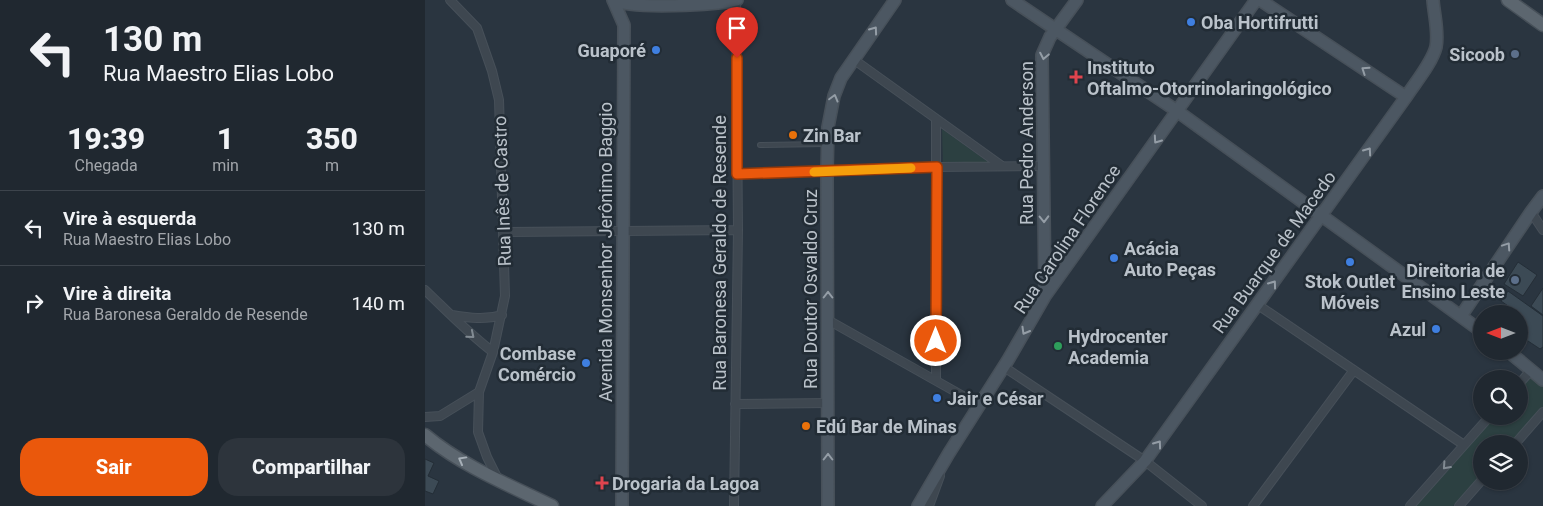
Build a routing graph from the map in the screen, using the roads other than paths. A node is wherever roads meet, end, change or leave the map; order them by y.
1 (450, 0) edge
2 (614, 0) edge
3 (737, 0) edge
4 (895, 0) edge
5 (1012, 0) edge
6 (1077, 0) edge
7 (1256, 0) edge
8 (1260, 0) edge
9 (1433, 0) edge
10 (1508, 0) edge
11 (654, 4) edge
12 (624, 25) junction
13 (1543, 25) edge
14 (1055, 30) junction
15 (853, 60) junction
16 (1406, 97) junction
17 (1177, 111) junction
18 (937, 120) junction
19 (828, 144) junction
20 (760, 145) dead end
21 (1002, 166) junction
22 (1043, 166) junction
23 (937, 167) junction
24 (827, 172) junction
25 (737, 174) junction
26 (1543, 197) edge
27 (1531, 212) junction
28 (1322, 216) junction
29 (623, 230) junction
30 (738, 230) junction
31 (1543, 230) edge
32 (503, 232) junction
33 (425, 290) edge
34 (1045, 296) junction
35 (1258, 305) junction
36 (453, 315) junction
37 (502, 315) junction
38 (1461, 316) junction
39 (828, 320) junction
40 (1473, 325) edge
41 (493, 352) junction
42 (1519, 360) edge
43 (1004, 367) junction
44 (1354, 370) junction
45 (1532, 370) junction
46 (1528, 374) edge
47 (936, 380) junction
48 (1543, 380) edge
49 (479, 392) junction
50 (828, 403) junction
51 (735, 404) junction
52 (979, 405) junction
53 (1543, 412) edge
54 (425, 417) edge
55 (1482, 425) edge
56 (425, 435) edge
57 (1523, 435) edge
58 (1464, 445) junction
59 (949, 453) junction
60 (1145, 462) junction
61 (499, 480) junction
62 (1473, 490) edge
63 (552, 506) edge
64 (622, 506) edge
65 (734, 506) edge
66 (828, 506) edge
67 (918, 506) edge
68 (929, 506) edge
69 (1102, 506) edge
70 (1203, 506) edge
71 (1253, 506) edge
72 (1410, 506) edge
73 (1459, 506) edge

1 - 32 street, Rua Inês de Castro
2 - 11 main road, Rua Baronesa Geraldo de Resende
2 - 12 main road, Avenida Monsenhor Jerônimo Baggio
3 - 11 main road, Rua Baronesa Geraldo de Resende
3 - 25 street, Rua Baronesa Geraldo de Resende
15 -> 4 main road, Rua Doutor Osvaldo Cruz
5 - 14 main road
6 - 14 main road, Rua Pedro Anderson
7 - 17 main road, Rua Carolina Florence
16 -> 8 main road
9 - 16 main road, Rua Buarque de Macedo
10 - 13 main road
11 - 12 main road
12 - 29 main road, Avenida Monsenhor Jerônimo Baggio
14 - 17 main road
14 -> 22 main road, Rua Pedro Anderson
15 - 18 street
19 -> 15 main road, Rua Doutor Osvaldo Cruz
28 -> 16 main road, Rua Buarque de Macedo
17 - 28 main road
17 -> 34 main road, Rua Carolina Florence
18 - 21 street
18 - 23 street
19 - 20 lane
19 - 24 main road, Rua Doutor Osvaldo Cruz
21 - 22 street
21 - 23 street
22 -> 34 main road, Rua Pedro Anderson
23 - 24 street
23 - 47 street
24 - 25 street
39 -> 24 main road, Rua Doutor Osvaldo Cruz
25 - 30 street, Rua Baronesa Geraldo de Resende
26 - 27 main road
27 - 31 street
38 -> 27 main road
35 -> 28 main road, Rua Buarque de Macedo
28 - 38 main road
29 - 30 street
29 - 32 street
29 - 64 main road, Avenida Monsenhor Jerônimo Baggio
30 - 51 street, Rua Baronesa Geraldo de Resende
32 - 37 street, Rua Inês de Castro
33 - 36 street
34 -> 43 main road, Rua Carolina Florence
35 - 44 street
60 -> 35 main road, Rua Buarque de Macedo
36 - 37 street
36 -> 41 street
37 - 41 street, Rua Inês de Castro
38 - 40 main road
39 - 47 street
39 - 50 main road, Rua Doutor Osvaldo Cruz
41 - 49 street, Rua Inês de Castro
42 - 45 main road
43 - 52 main road, Rua Carolina Florence
43 - 60 street
44 - 58 street
44 - 71 street
45 - 46 street
45 - 48 main road
47 - 52 street
49 - 54 street
49 - 61 street, Rua Inês de Castro
50 - 51 street
66 -> 50 main road, Rua Doutor Osvaldo Cruz
51 - 65 street, Rua Baronesa Geraldo de Resende
52 - 59 main road, Rua Carolina Florence
53 - 57 street
55 - 58 street
61 -> 56 main road
58 -> 72 street
59 - 67 main road, Rua Carolina Florence
59 - 68 street
60 - 69 main road, Rua Buarque de Macedo
60 - 70 street
61 - 63 main road
62 - 73 street

